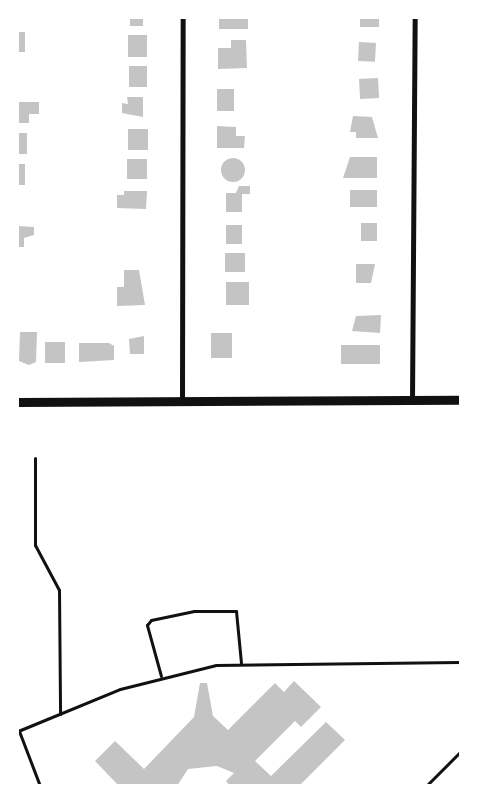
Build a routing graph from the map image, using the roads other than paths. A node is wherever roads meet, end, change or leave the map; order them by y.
1 (184, 18) edge
2 (415, 18) edge
3 (460, 400) edge
4 (412, 401) junction
5 (18, 402) edge
6 (182, 404) junction
7 (35, 458) dead end
8 (460, 662) edge
9 (240, 663) junction
10 (161, 676) junction
11 (60, 714) junction
12 (18, 731) edge
13 (460, 752) edge
14 (40, 786) edge
15 (426, 786) edge

1 - 6 street
2 - 4 street
3 - 4 main road
4 - 6 main road
5 - 6 main road
7 - 11 lane
8 - 9 lane
9 - 10 lane
9 - 10 lane
10 - 11 lane
11 - 12 lane
12 - 14 lane
13 - 15 lane

